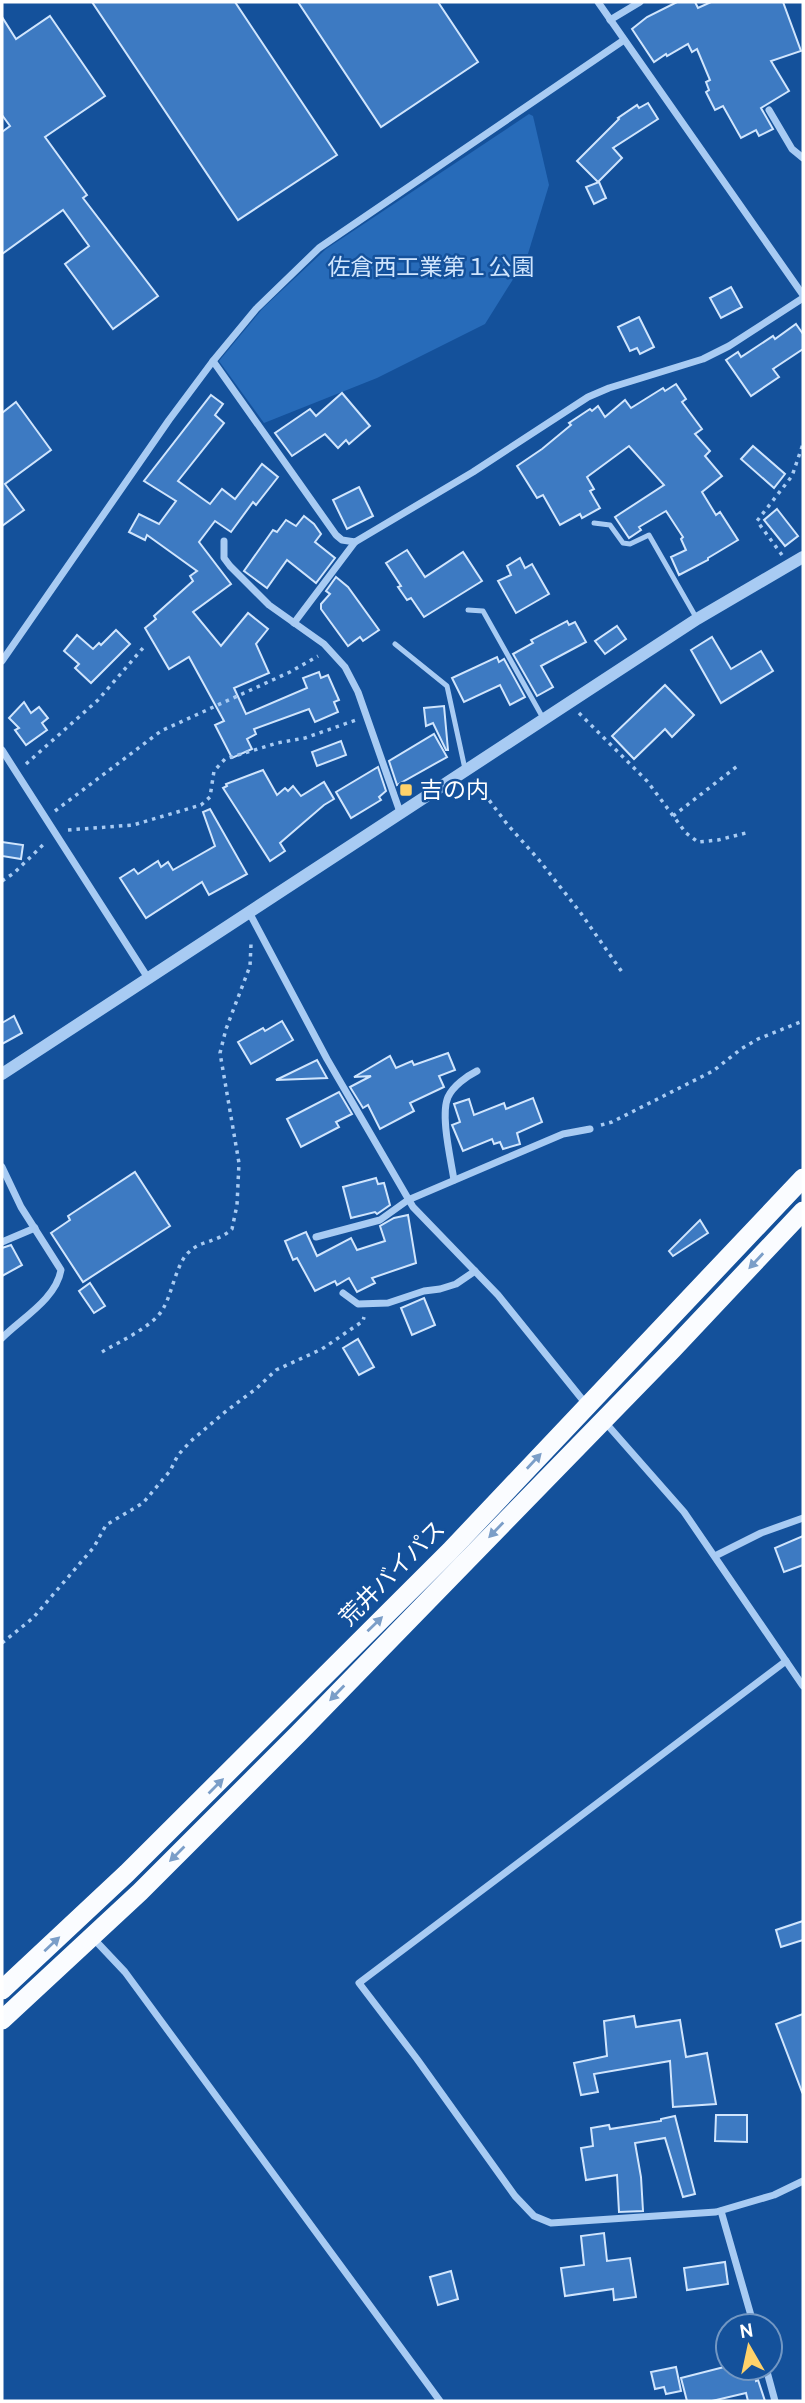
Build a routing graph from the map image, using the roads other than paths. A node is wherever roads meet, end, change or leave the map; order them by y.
1 (598, 2) edge
2 (640, 2) edge
3 (610, 20) junction
4 (624, 40) junction
5 (769, 110) dead end
6 (803, 158) edge
7 (803, 297) edge
8 (213, 360) junction
9 (594, 523) dead end
10 (224, 541) dead end
11 (355, 542) junction
12 (803, 557) edge
13 (468, 610) dead end
14 (697, 619) junction
15 (294, 623) junction
16 (395, 644) dead end
17 (2, 661) edge
18 (543, 718) junction
19 (2, 750) edge
20 (465, 769) junction
21 (400, 812) junction
22 (249, 911) junction
23 (148, 978) junction
24 (477, 1071) dead end
25 (2, 1074) edge
26 (590, 1129) road end
27 (2, 1167) edge
28 (803, 1178) edge
29 (454, 1180) junction
30 (408, 1199) junction
31 (803, 1212) edge
32 (35, 1228) junction
33 (316, 1237) dead end
34 (2, 1242) edge
35 (475, 1271) junction
36 (344, 1293) dead end
37 (2, 1338) edge
38 (586, 1405) junction
39 (604, 1420) junction
40 (803, 1518) edge
41 (715, 1556) junction
42 (786, 1661) junction
43 (803, 1686) edge
44 (92, 1936) junction
45 (2, 1990) edge
46 (2, 2020) edge
47 (803, 2181) edge
48 (721, 2211) junction
49 (750, 2312) edge
50 (770, 2382) edge
51 (440, 2401) edge
52 (775, 2401) edge

1 - 3 street
2 - 3 street
3 - 4 street
4 - 7 street
4 - 8 street
5 - 6 street
7 - 11 street
8 - 11 street
8 - 17 street
9 - 14 lane
10 - 15 street
11 - 15 street
12 - 14 street
13 - 18 lane
14 - 18 street
15 - 21 street
16 - 20 lane
18 - 20 street
19 - 23 street
20 - 21 street
21 - 22 street
22 - 23 street
22 - 30 street
23 - 25 street
24 - 29 street
26 - 29 street
27 - 32 street
28 - 38 highway, 荒井バイパス
29 - 30 street
30 - 33 street
30 - 35 street
31 -> 39 highway, 荒井バイパス
32 - 34 street
32 - 37 street
35 - 36 street
35 - 38 street
45 -> 38 highway, 荒井バイパス
39 - 41 street
39 -> 44 highway, 荒井バイパス
40 - 41 street
41 - 42 street
42 - 43 street
42 - 48 street
44 - 46 highway, 荒井バイパス
44 - 51 street
47 - 48 street
48 - 49 street
50 - 52 street

